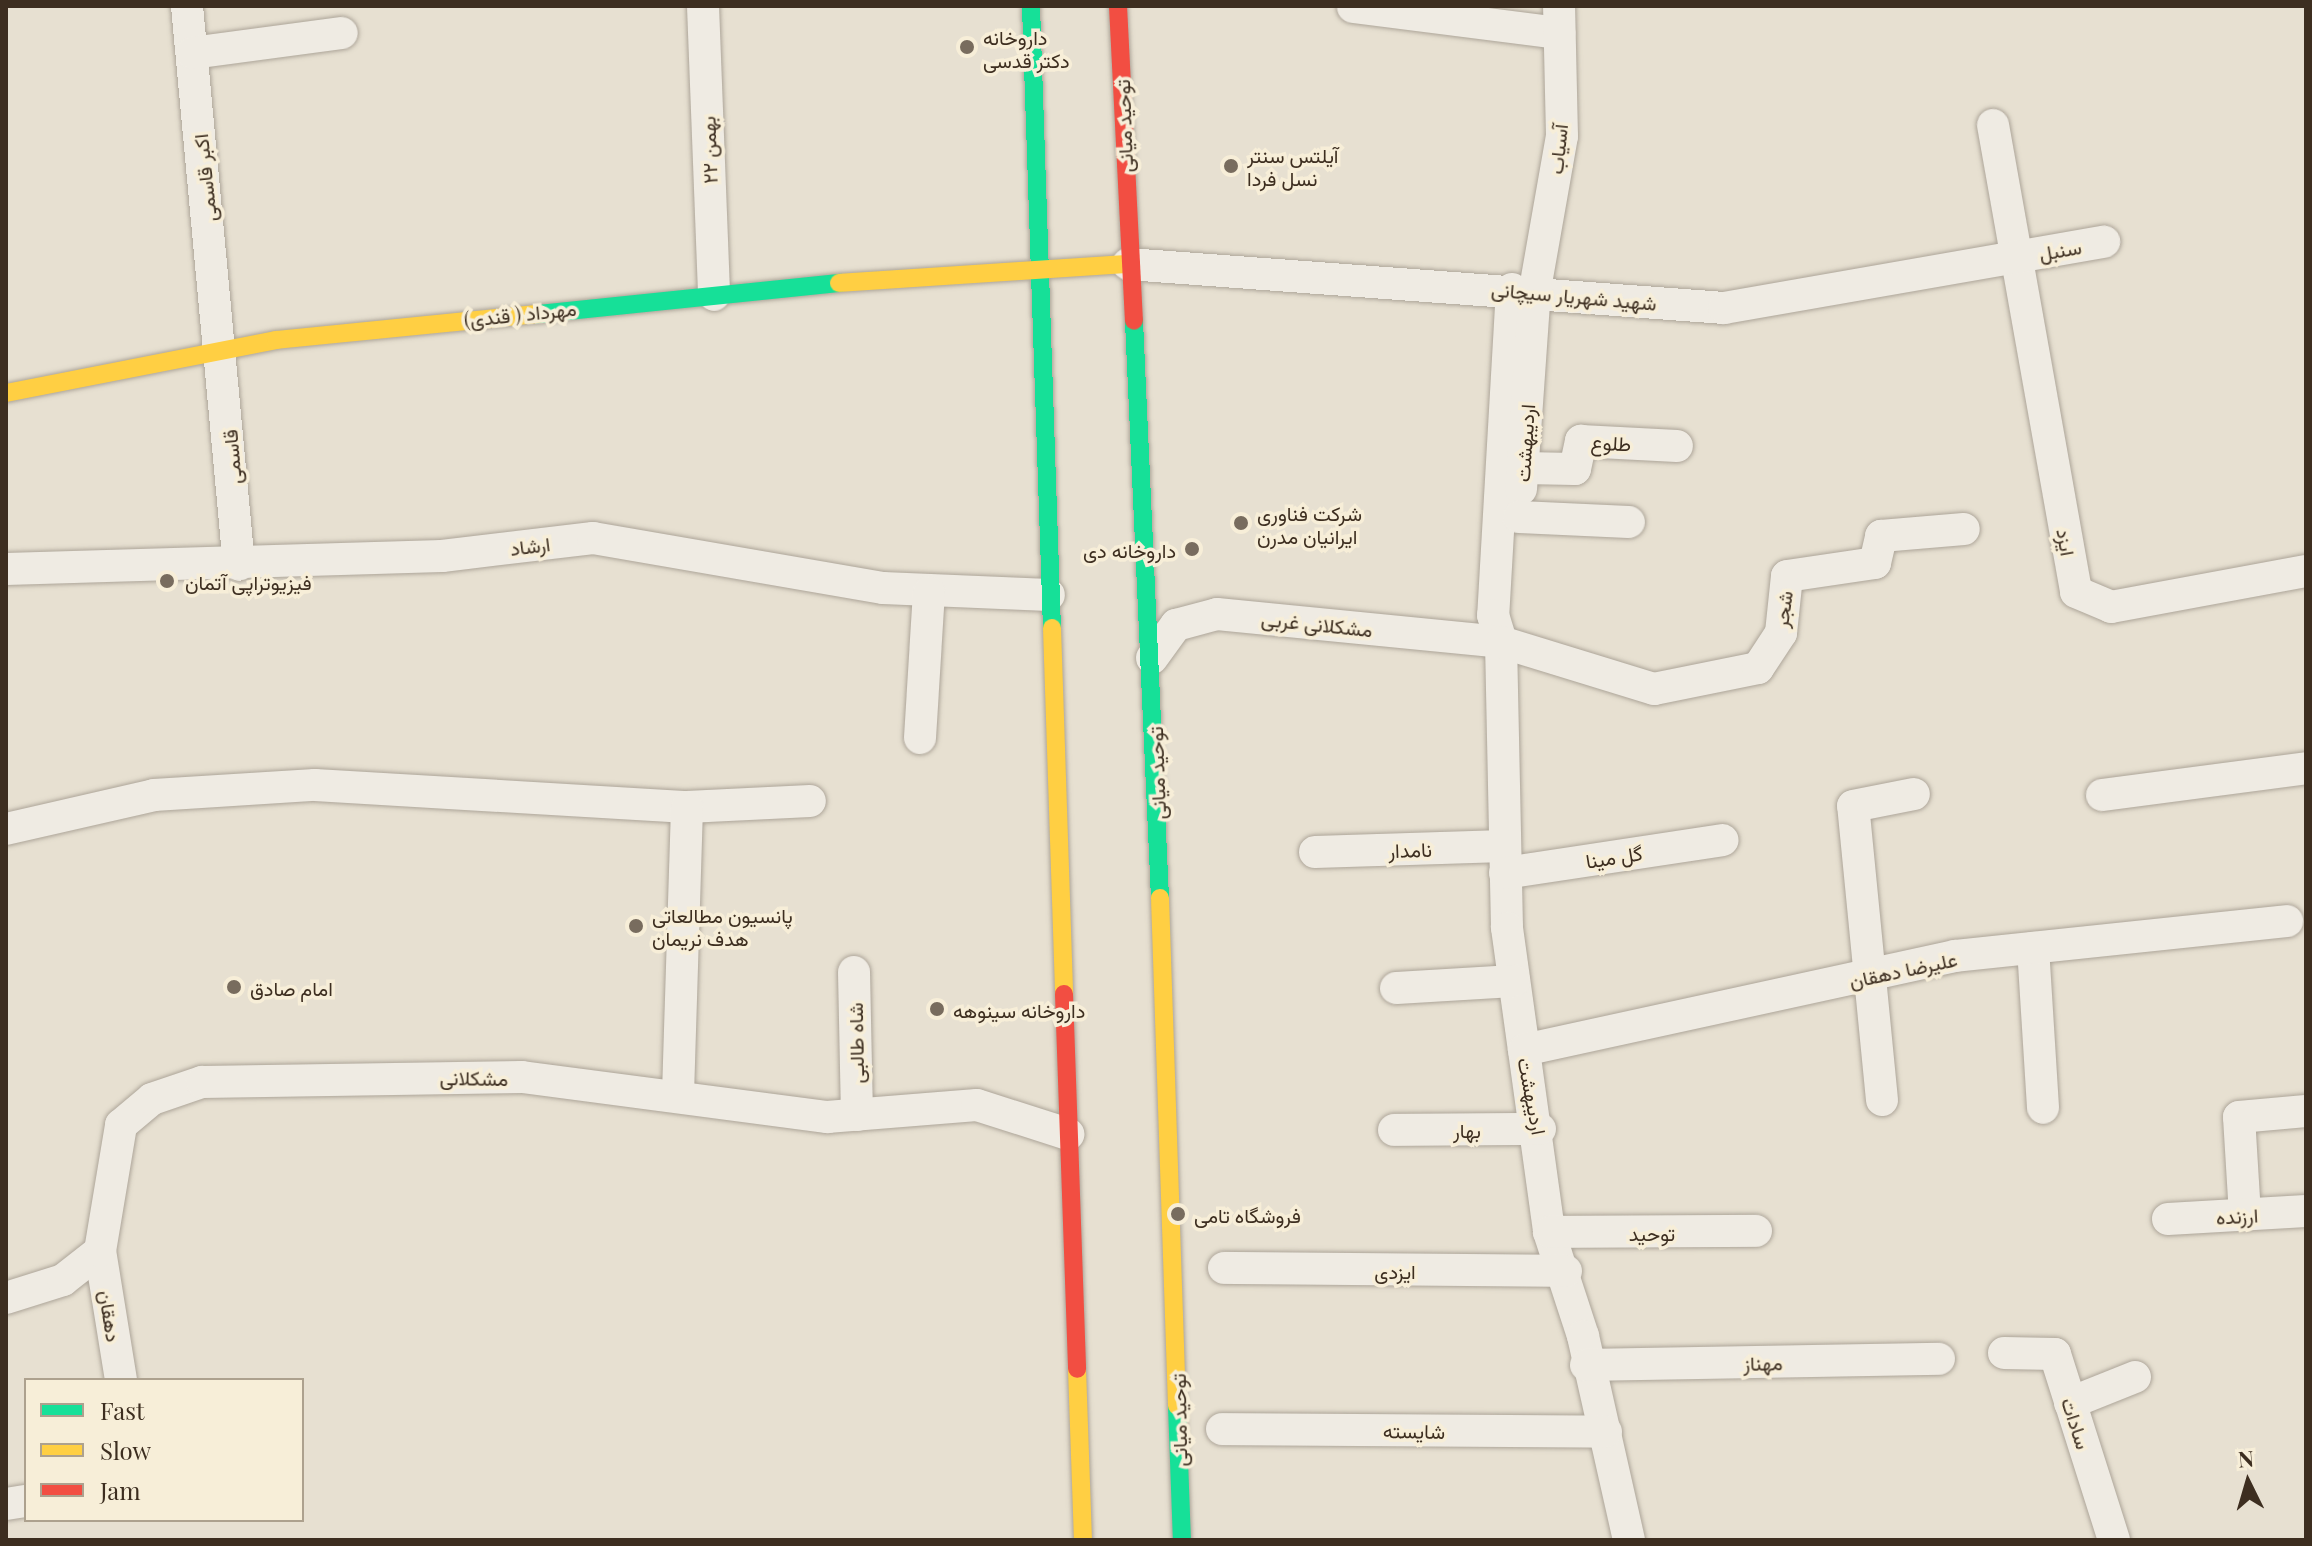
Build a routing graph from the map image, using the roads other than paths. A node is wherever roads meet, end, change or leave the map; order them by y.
1 (187, 6) edge
2 (703, 6) edge
3 (1031, 6) edge
4 (1118, 6) edge
5 (1353, 7) edge
6 (1559, 20) edge
7 (342, 33) dead end
8 (192, 53) junction
9 (1993, 125) dead end
10 (2104, 242) dead end
11 (2016, 257) junction
12 (1128, 264) junction
13 (1039, 269) junction
14 (1523, 289) junction
15 (714, 295) junction
16 (222, 349) junction
17 (6, 393) edge
18 (1677, 446) dead end
19 (1523, 468) junction
20 (1519, 517) junction
21 (1629, 522) dead end
22 (1964, 529) dead end
23 (239, 565) junction
24 (6, 569) edge
25 (2306, 571) edge
26 (929, 592) junction
27 (1049, 595) junction
28 (1501, 642) junction
29 (1152, 658) junction
30 (920, 738) dead end
31 (2306, 768) edge
32 (1914, 794) dead end
33 (2102, 795) dead end
34 (810, 801) dead end
35 (687, 807) junction
36 (6, 829) edge
37 (1723, 840) dead end
38 (1315, 852) dead end
39 (1505, 860) junction
40 (2287, 921) dead end
41 (2033, 948) junction
42 (854, 972) dead end
43 (1872, 975) junction
44 (1514, 981) junction
45 (1396, 988) dead end
46 (1524, 1050) junction
47 (678, 1094) junction
48 (1882, 1100) dead end
49 (2043, 1108) dead end
50 (2306, 1111) edge
51 (857, 1115) junction
52 (1540, 1129) junction
53 (1394, 1130) dead end
54 (1068, 1134) junction
55 (2306, 1211) edge
56 (2245, 1215) junction
57 (2168, 1219) dead end
58 (1756, 1231) dead end
59 (1549, 1232) junction
60 (100, 1251) junction
61 (1224, 1268) dead end
62 (1566, 1271) junction
63 (6, 1298) edge
64 (2004, 1353) dead end
65 (1939, 1359) dead end
66 (1586, 1365) junction
67 (2135, 1377) dead end
68 (121, 1378) edge
69 (2070, 1403) junction
70 (1222, 1429) dead end
71 (1606, 1432) junction
72 (1083, 1540) edge
73 (1182, 1540) edge
74 (1629, 1540) edge
75 (2114, 1540) edge

1 - 8 street, اکبر قاسمی
2 - 15 street, ۲۲ بهمن
3 - 13 main road
4 - 12 main road, توحید میانی
5 - 6 street
6 - 14 street, آسیاب
7 - 8 street
8 - 16 street, اکبر قاسمی
9 - 11 street
10 - 11 street, سنبل
11 - 14 street, شهید شهریار سیچانی
11 - 25 street, ایزد
12 - 13 main road, مهرداد ( قندی)
12 - 14 street, شهید شهریار سیچانی
12 - 29 main road, توحید میانی
13 - 15 main road, مهرداد ( قندی)
13 - 27 main road
14 - 19 street, اردیبهشت
14 - 28 street, اردیبهشت
15 - 16 main road, مهرداد ( قندی)
16 - 17 main road, مهرداد ( قندی)
16 - 23 street, قاسمی
18 - 19 street, طلوع
19 - 20 street, اردیبهشت
20 - 21 street
20 - 28 street, اردیبهشت
22 - 28 street, شجر
23 - 24 street, ارشاد
23 - 26 street, ارشاد
26 - 27 street, ارشاد
26 - 30 street
27 - 54 main road
28 - 29 street, مشکلانی غربی
28 - 39 street, اردیبهشت
29 - 73 main road, توحید میانی
31 - 33 street
32 - 43 street
34 - 35 street
35 - 36 street
35 - 47 street
37 - 39 street, گل مینا
38 - 39 street, نامدار
39 - 44 street, اردیبهشت
40 - 41 street, علیرضا دهقان
41 - 43 street, علیرضا دهقان
41 - 49 street
42 - 51 street, شاه طالبی
43 - 46 street, علیرضا دهقان
43 - 48 street
44 - 45 street
44 - 46 street, اردیبهشت
46 - 52 street, اردیبهشت
47 - 51 street, مشکلانی
47 - 60 street, مشکلانی
50 - 56 street
51 - 54 street, مشکلانی
52 - 53 street, بهار
52 - 59 street, اردیبهشت
54 - 72 main road
55 - 56 street, ارزنده
56 - 57 street, ارزنده
58 - 59 street, توحید
59 - 62 street, اردیبهشت
60 - 63 street
60 - 68 street, دهقان
61 - 62 street, ایزدی
62 - 66 street, اردیبهشت
64 - 69 street, سادات
65 - 66 street, مهناز
66 - 71 street, اردیبهشت
67 - 69 street
69 - 75 street, سادات
70 - 71 street, شایسته
71 - 74 street, اردیبهشت

